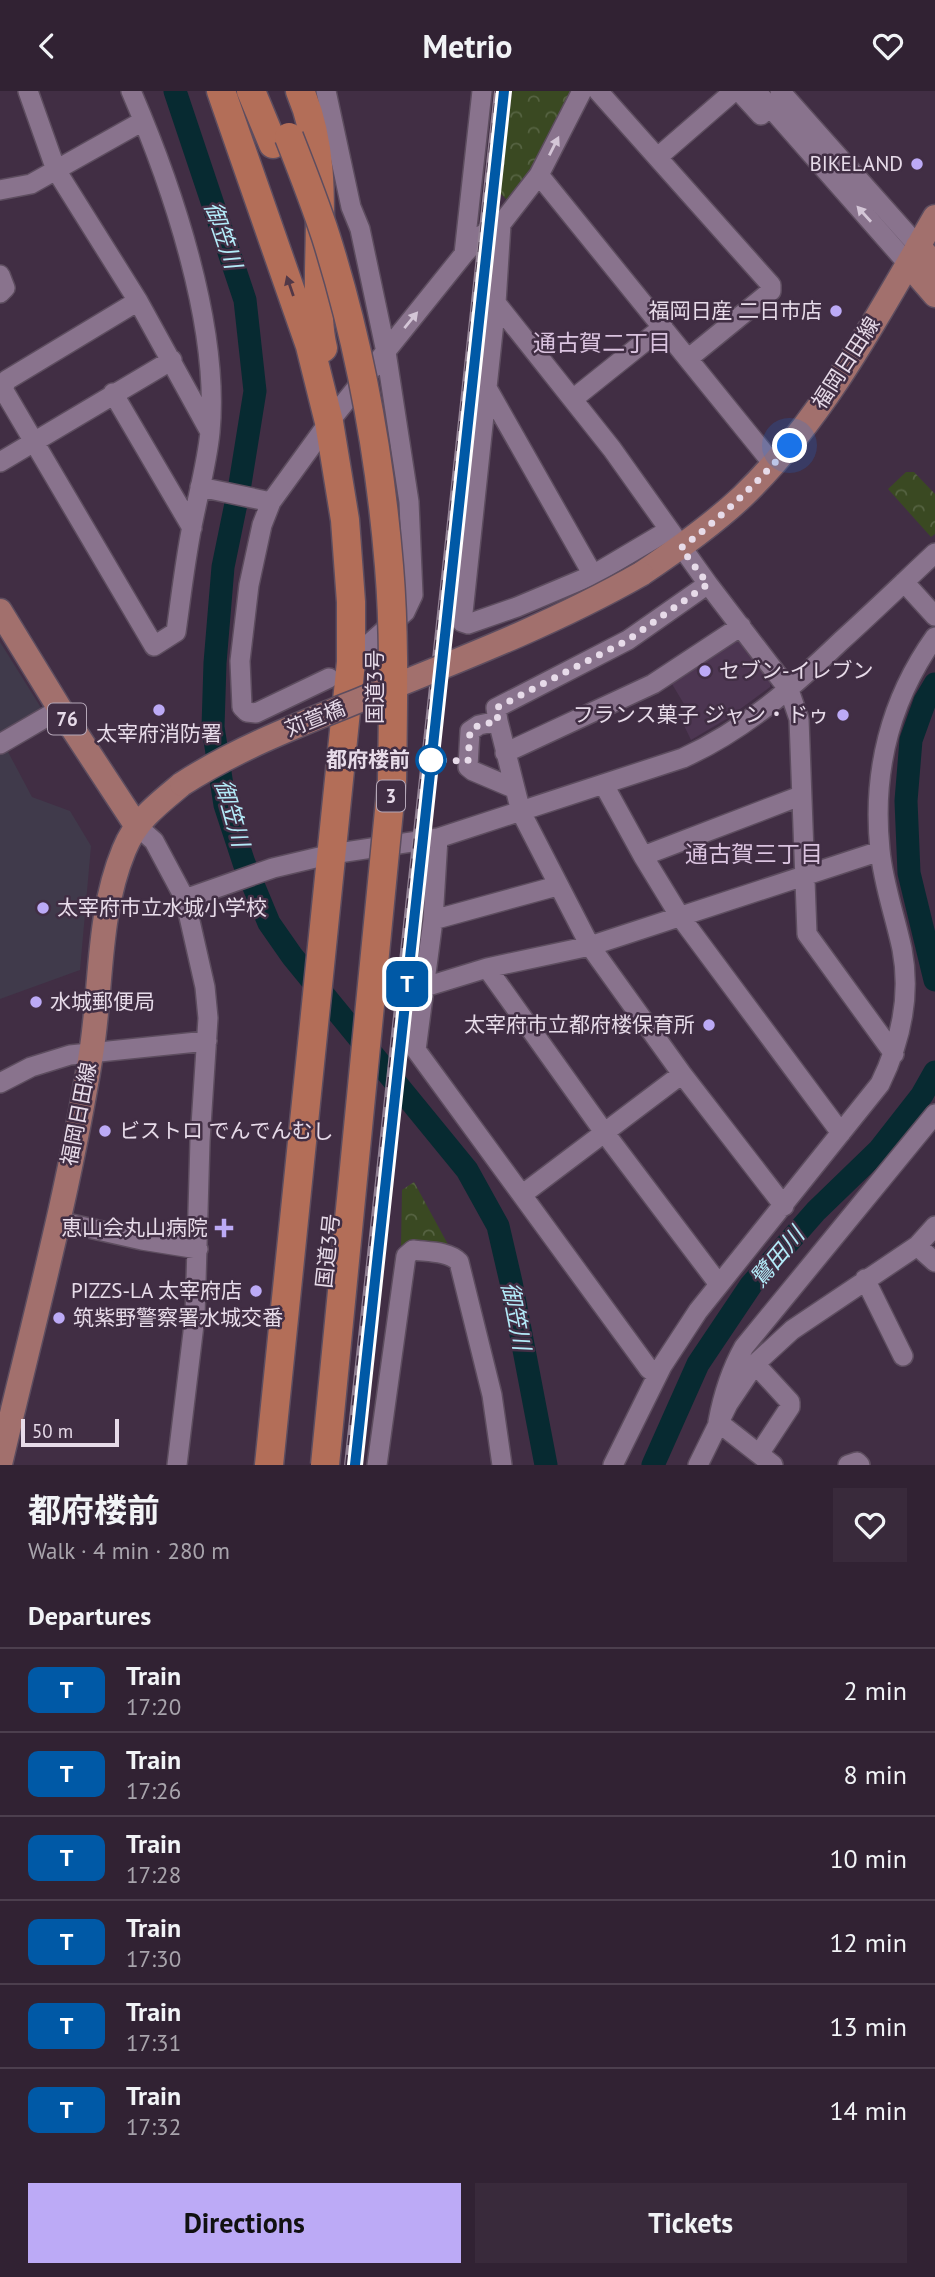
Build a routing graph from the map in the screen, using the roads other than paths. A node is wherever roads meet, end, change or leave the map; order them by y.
1 (28, 91) edge
2 (131, 91) edge
3 (220, 91) edge
4 (251, 91) edge
5 (270, 91) edge
6 (482, 91) edge
7 (582, 91) edge
8 (598, 91) edge
9 (734, 91) edge
10 (739, 91) edge
11 (756, 91) edge
12 (310, 94) edge
13 (784, 98) edge
14 (144, 121) junction
15 (281, 140) junction
16 (659, 157) junction
17 (831, 163) junction
18 (56, 170) junction
19 (539, 174) junction
20 (0, 190) edge
21 (935, 217) edge
22 (501, 224) junction
23 (464, 254) junction
24 (914, 255) junction
25 (935, 265) edge
26 (0, 275) edge
27 (0, 293) edge
28 (935, 295) edge
29 (138, 301) junction
30 (496, 303) junction
31 (663, 327) junction
32 (386, 352) junction
33 (688, 358) junction
34 (172, 360) junction
35 (487, 388) junction
36 (113, 393) junction
37 (573, 399) junction
38 (333, 417) junction
39 (210, 433) junction
40 (34, 441) junction
41 (0, 462) edge
42 (773, 464) junction
43 (206, 488) junction
44 (267, 501) junction
45 (192, 528) junction
46 (675, 539) junction
47 (935, 553) edge
48 (641, 574) joint
49 (593, 575) junction
50 (904, 582) junction
51 (708, 584) junction
52 (0, 611) edge
53 (935, 616) edge
54 (741, 626) junction
55 (935, 638) edge
56 (362, 650) junction
57 (329, 678) dead end
58 (789, 690) junction
59 (60, 709) junction
60 (498, 721) junction
61 (0, 744) edge
62 (505, 753) junction
63 (182, 784) joint
64 (604, 785) junction
65 (513, 788) junction
66 (800, 796) junction
67 (521, 812) junction
68 (136, 825) junction
69 (438, 838) junction
70 (880, 852) junction
71 (338, 853) junction
72 (643, 856) junction
73 (803, 876) junction
74 (557, 886) junction
75 (185, 899) junction
76 (679, 915) junction
77 (433, 920) junction
78 (590, 946) junction
79 (487, 968) junction
80 (425, 987) junction
81 (206, 1041) junction
82 (92, 1053) junction
83 (894, 1054) junction
84 (317, 1068) junction
85 (682, 1074) junction
86 (0, 1083) edge
87 (935, 1114) edge
88 (604, 1132) junction
89 (841, 1133) junction
90 (523, 1195) junction
91 (784, 1206) junction
92 (58, 1221) junction
93 (935, 1226) edge
94 (917, 1246) junction
95 (198, 1249) junction
96 (935, 1262) edge
97 (865, 1279) junction
98 (718, 1283) junction
99 (903, 1356) dead end
100 (755, 1364) junction
101 (657, 1375) junction
102 (718, 1422) junction
103 (766, 1459) edge
104 (0, 1464) edge
105 (177, 1465) edge
106 (269, 1465) edge
107 (284, 1465) edge
108 (307, 1465) edge
109 (325, 1465) edge
110 (377, 1465) edge
111 (502, 1465) edge
112 (612, 1465) edge
113 (698, 1465) edge
114 (848, 1465) edge
115 (860, 1465) edge

1 - 18 street
2 - 14 street
38 -> 3 highway, 3
4 - 15 highway, 国道3号 / 3
5 - 15 highway, 国道3号 / 3
6 - 23 street
19 -> 7 street
8 - 16 street
9 - 16 street
10 - 17 street
11 - 13 street
12 - 32 street
12 - 38 highway, 3
13 - 17 street
14 - 18 street
14 - 39 street
15 - 108 highway, 国道3号 / 3
15 - 109 highway, 国道3号 / 3, bridge
16 - 33 street
17 - 24 street
18 - 20 street
18 - 29 street
19 - 22 street
19 - 31 street
21 - 24 main road, 福岡日田線
22 - 23 street
22 - 30 street
32 -> 23 street
24 - 25 main road
24 - 28 main road
24 - 42 main road, 福岡日田線
26 - 27 street
29 - 34 street
29 - 40 street
30 - 35 street
30 - 37 street
31 - 33 street
31 - 37 street
32 - 38 street
32 - 56 street
33 - 42 street
34 - 36 street
34 - 39 street
35 - 49 street
35 - 49 street
36 - 40 street
36 - 45 street
37 - 46 street
38 - 44 street
38 - 56 highway, 3
38 - 71 highway, 3
39 - 43 street
40 - 41 street
40 - 45 street
42 - 46 main road, 福岡日田線
43 - 44 street
43 - 45 street
44 - 57 street
46 - 48 main road, 福岡日田線
46 - 49 street
46 - 51 street
47 - 50 street
48 - 63 main road, 苅萱橋, bridge
50 - 53 street
50 - 58 street
51 - 54 street
51 - 60 street
52 - 59 main road, 76
54 - 58 street
54 - 62 street
55 - 70 street
56 - 71 highway, 3
58 - 64 street
58 - 66 street
59 - 61 street
59 - 68 main road, 76
60 - 62 street
60 - 65 street
62 - 65 street
63 - 68 main road, 福岡日田線
64 - 67 street
64 - 72 street
65 - 67 street
66 - 72 street
66 - 73 street
67 - 69 street
67 - 74 street
68 - 75 street
68 - 82 main road, 福岡日田線
69 - 71 street
69 - 77 street
70 - 73 street
70 - 83 street
71 - 75 street
71 - 84 highway, 3
72 - 76 street
73 - 76 street
73 - 83 street
74 - 77 street
74 - 78 street
75 - 81 street
76 - 78 street
76 - 89 street
77 - 80 street
78 - 79 street
78 - 85 street
79 - 80 street
79 - 88 street
80 - 90 street
81 - 82 street
81 - 95 street
82 - 86 street
82 - 92 main road, 福岡日田線
83 - 89 street
84 - 106 highway, 3
84 - 107 highway, 3
85 - 88 street
85 - 91 street
87 - 102 street
88 - 90 street
88 - 98 street
89 - 91 street
90 - 101 street
91 - 98 street
92 - 95 street
92 - 104 main road, 福岡日田線
93 - 94 street
94 - 96 street
94 - 97 street
95 - 105 street
97 - 99 street
97 - 100 street
98 - 101 street
100 - 102 street
100 - 103 street
101 - 112 street
102 - 103 street
102 - 113 street
110 - 111 street
114 - 115 street

